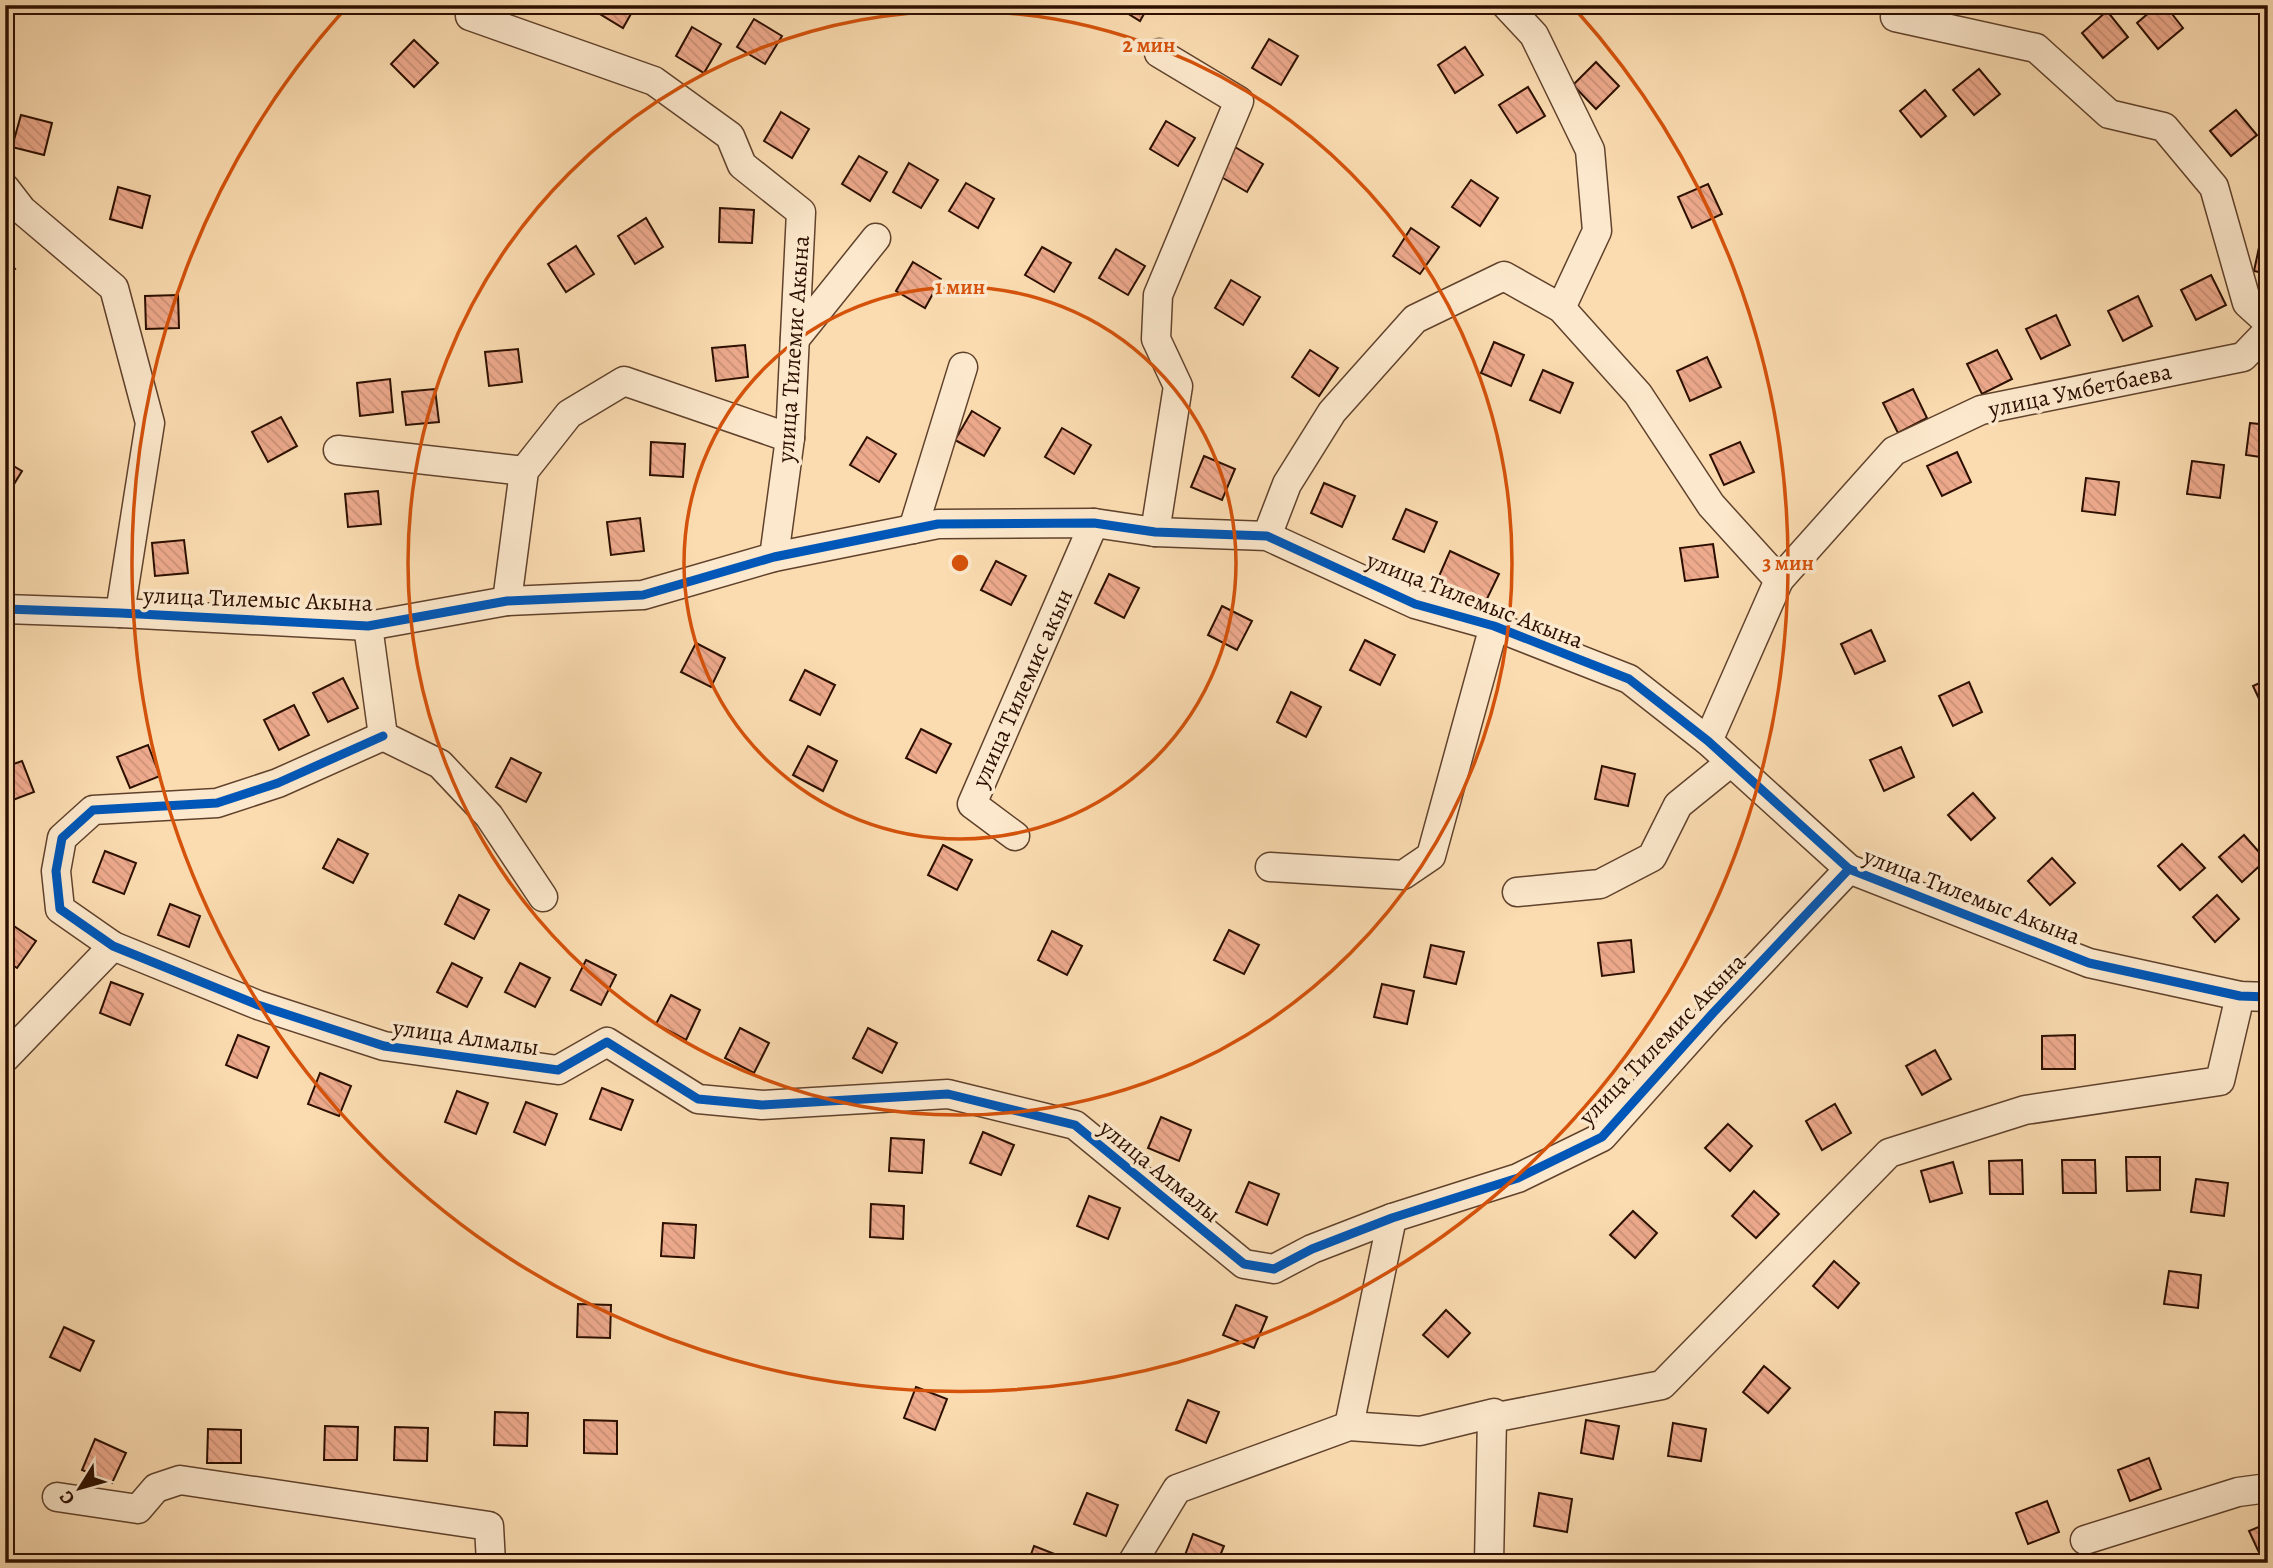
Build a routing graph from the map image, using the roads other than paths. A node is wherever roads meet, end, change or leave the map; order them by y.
1 (473, 5) edge
2 (1506, 5) edge
3 (1895, 17) dead end
4 (1159, 53) dead end
5 (5, 188) edge
6 (876, 238) dead end
7 (1561, 308) junction
8 (2268, 322) edge
9 (2268, 331) edge
10 (795, 339) junction
11 (963, 367) dead end
12 (790, 438) junction
13 (338, 450) dead end
14 (524, 471) junction
15 (1094, 523) junction
16 (914, 529) junction
17 (1155, 532) junction
18 (1267, 536) junction
19 (774, 556) junction
20 (1779, 580) junction
21 (507, 601) junction
22 (5, 609) edge
23 (120, 613) junction
24 (368, 626) junction
25 (1494, 626) junction
26 (383, 736) junction
27 (1708, 741) junction
28 (1731, 762) junction
29 (1015, 836) dead end
30 (1270, 867) dead end
31 (1849, 869) junction
32 (1517, 892) dead end
33 (543, 897) dead end
34 (114, 946) junction
35 (2240, 996) junction
36 (2268, 997) edge
37 (5, 1058) edge
38 (1392, 1217) junction
39 (1492, 1418) junction
40 (1349, 1426) junction
41 (2268, 1488) edge
42 (57, 1497) dead end
43 (2085, 1540) dead end
44 (491, 1563) edge
45 (1132, 1563) edge
46 (1489, 1563) edge

1 - 10 street, улица Тилемис Акына
2 - 7 street
3 - 8 street
4 - 17 street
5 - 23 street
6 - 10 street
7 - 18 street
7 - 20 street
9 - 20 street, улица Умбетбаева
10 - 12 street, улица Тилемис Акына
11 - 16 street
12 - 14 street
12 - 19 street, улица Тилемис Акына
13 - 14 street
14 - 21 street
15 - 16 street, улица Тилемыс Акына
15 - 17 street, улица Тилемыс Акына
15 - 29 street, улица Тилемис акын
16 - 19 street, улица Тилемыс Акына
17 - 18 street, улица Тилемыс Акына
18 - 25 street, улица Тилемыс Акына
19 - 21 street, улица Тилемыс Акына
20 - 27 street
21 - 24 street, улица Тилемыс Акына
22 - 23 street, улица Тилемыс Акына
23 - 24 street, улица Тилемыс Акына
24 - 26 street
25 - 27 street, улица Тилемыс Акына
25 - 30 street
26 - 33 street
26 - 34 street, улица Алмалы
27 - 28 street, улица Тилемыс Акына
28 - 31 street, улица Тилемыс Акына
28 - 32 street
31 - 35 street, улица Тилемыс Акына
31 - 38 street, улица Тилемис Акына
34 - 37 street
34 - 38 street, улица Алмалы
35 - 36 street, улица Тилемыс Акына
35 - 39 street
38 - 40 street
39 - 40 street
39 - 46 street
40 - 45 street
41 - 43 street
42 - 44 street

